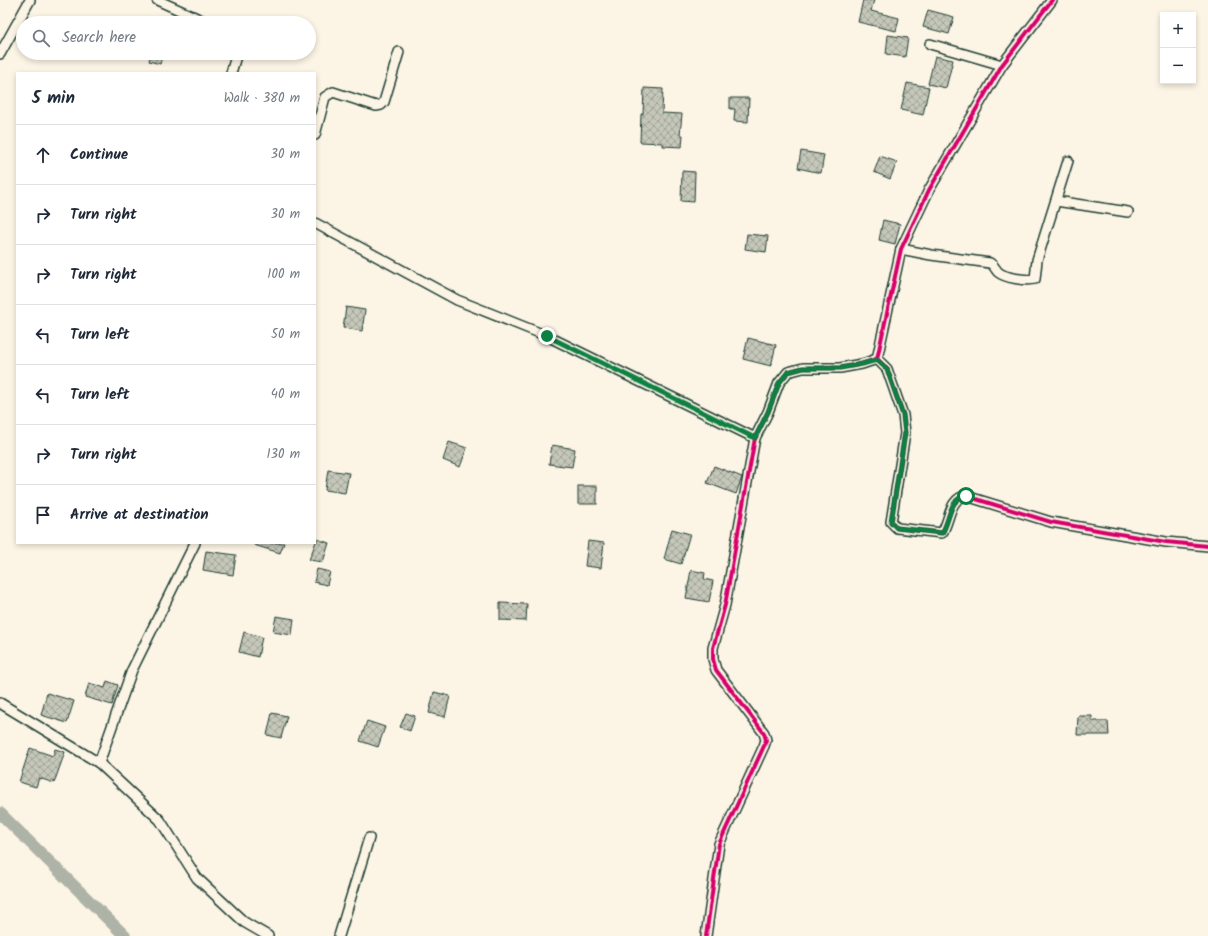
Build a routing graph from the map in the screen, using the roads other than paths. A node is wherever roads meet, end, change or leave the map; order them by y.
1 (30, 0) edge
2 (157, 0) edge
3 (1052, 0) edge
4 (21, 16) edge
5 (192, 16) edge
6 (16, 25) edge
7 (930, 44) dead end
8 (399, 52) dead end
9 (0, 54) edge
10 (235, 60) edge
11 (1002, 65) junction
12 (231, 72) edge
13 (316, 131) edge
14 (1068, 161) dead end
15 (1056, 201) junction
16 (1128, 212) dead end
17 (316, 224) edge
18 (901, 249) junction
19 (877, 360) junction
20 (755, 438) junction
21 (195, 544) edge
22 (1208, 546) edge
23 (0, 703) edge
24 (99, 763) junction
25 (369, 838) dead end
26 (268, 936) edge
27 (339, 936) edge
28 (706, 936) edge

1 - 4 street
2 - 5 street
3 - 11 street
6 - 9 street
7 - 11 street
8 - 13 street
10 - 12 street
11 - 18 street
14 - 15 street
15 - 16 street
15 - 18 street
17 - 20 street
18 - 19 street
19 - 20 street
19 - 22 street
20 - 28 street
21 - 24 street
23 - 24 street
24 - 26 street
25 - 27 street

